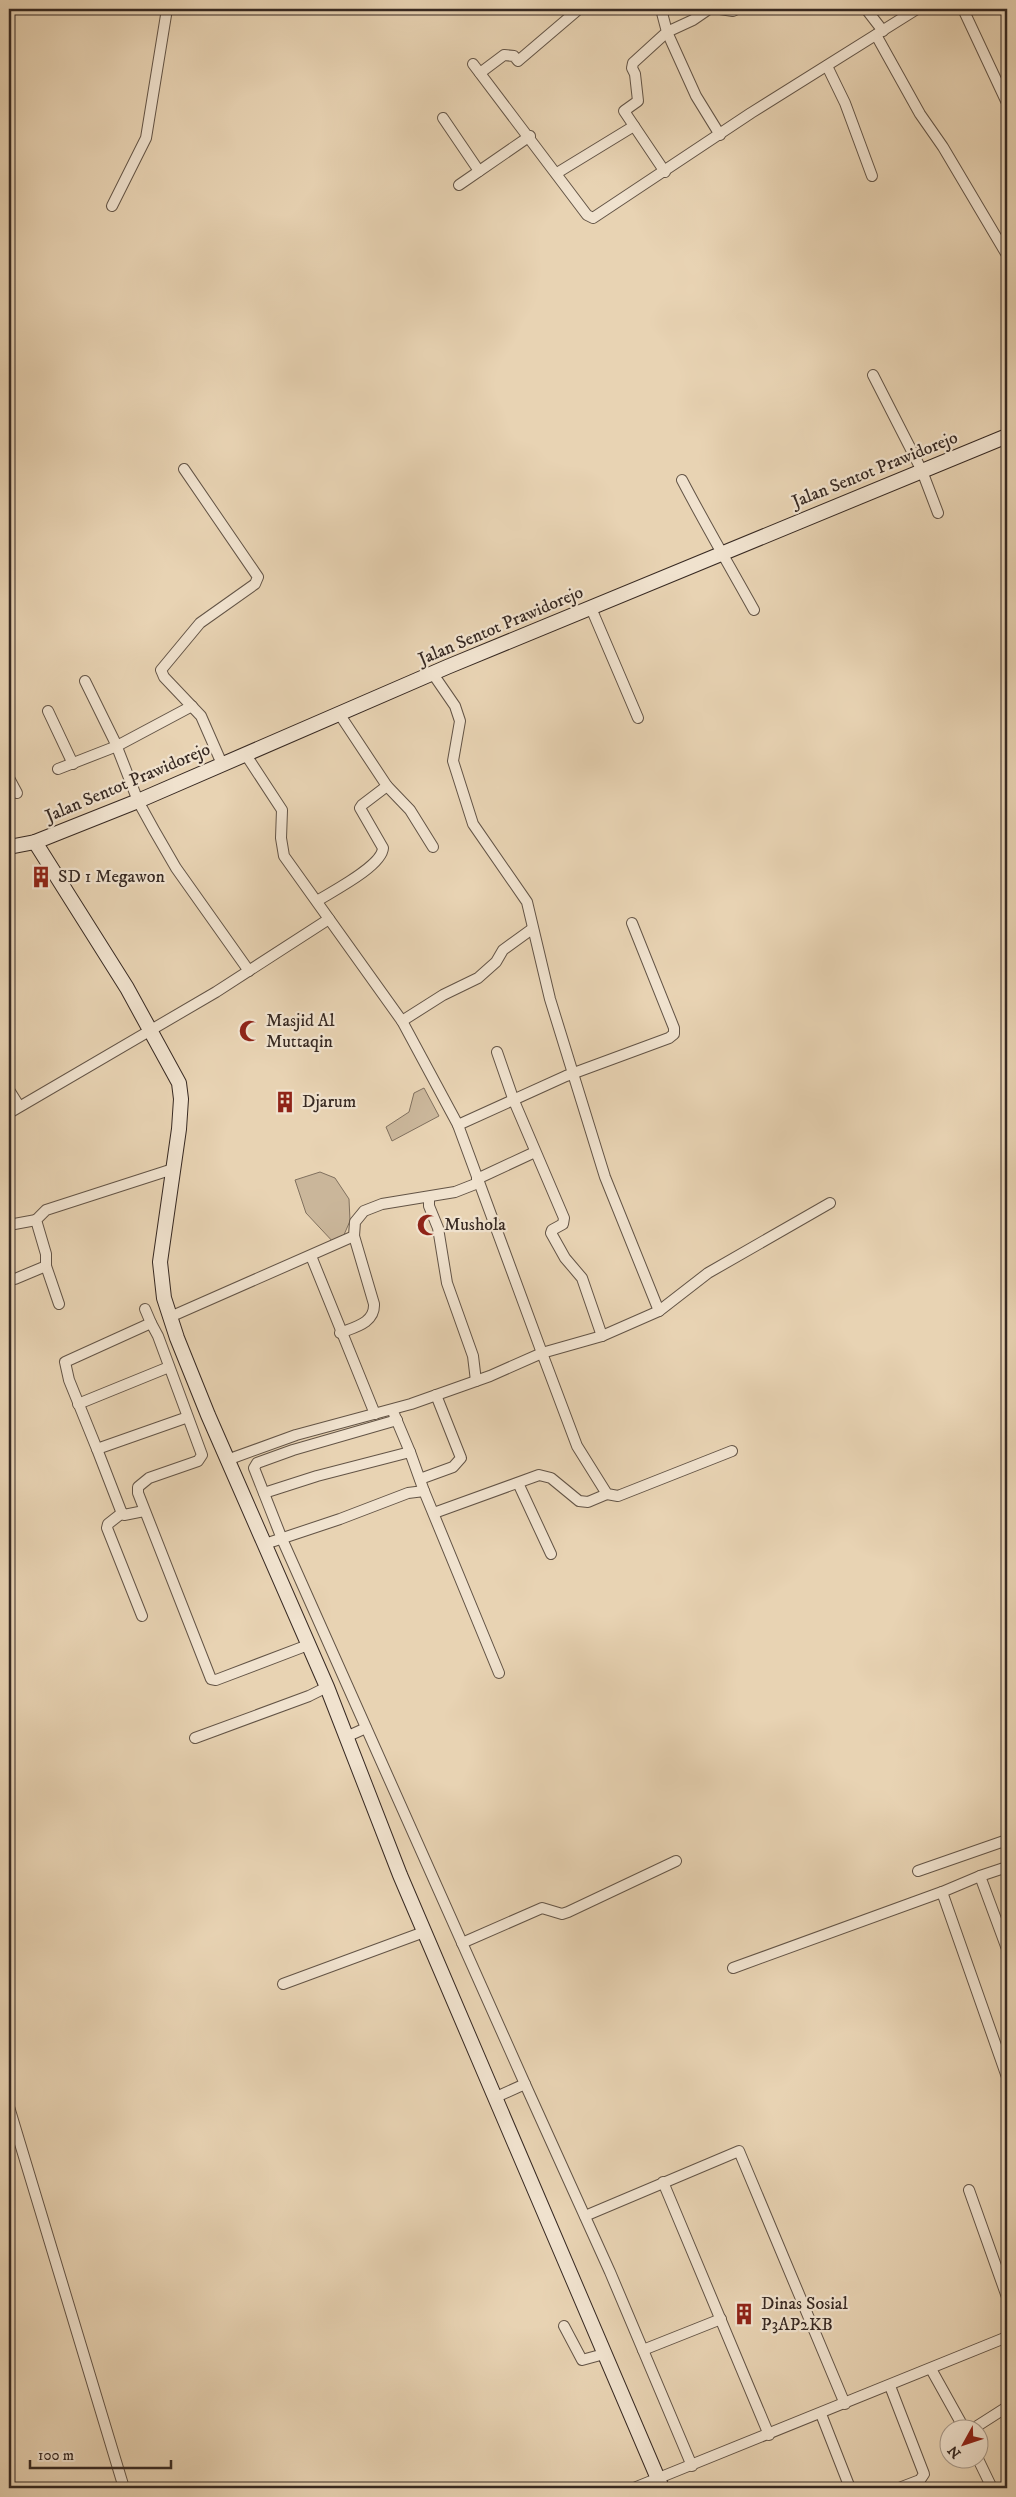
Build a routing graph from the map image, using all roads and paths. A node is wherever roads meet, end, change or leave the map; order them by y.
1 (167, 9) edge
2 (579, 9) edge
3 (661, 9) edge
4 (709, 9) edge
5 (720, 9) edge
6 (737, 9) edge
7 (866, 9) edge
8 (916, 9) edge
9 (963, 9) edge
10 (667, 32) junction
11 (879, 33) junction
12 (473, 64) dead end
13 (827, 66) junction
14 (480, 73) junction
15 (1007, 103) edge
16 (443, 118) dead end
17 (634, 126) junction
18 (720, 135) junction
19 (530, 136) junction
20 (479, 171) junction
21 (665, 172) junction
22 (556, 173) junction
23 (872, 176) dead end
24 (459, 185) dead end
25 (112, 206) dead end
26 (1007, 255) edge
27 (873, 375) dead end
28 (1007, 436) edge
29 (184, 469) dead end
30 (922, 471) junction
31 (682, 480) dead end
32 (938, 513) dead end
33 (722, 553) junction
34 (591, 608) junction
35 (754, 610) dead end
36 (432, 674) junction
37 (85, 680) dead end
38 (192, 706) junction
39 (48, 711) dead end
40 (340, 715) junction
41 (638, 718) dead end
42 (116, 746) junction
43 (246, 755) junction
44 (73, 764) junction
45 (222, 764) junction
46 (58, 769) dead end
47 (9, 778) edge
48 (387, 786) junction
49 (17, 793) dead end
50 (138, 801) junction
51 (35, 842) junction
52 (9, 847) edge
53 (433, 848) dead end
54 (317, 901) junction
55 (330, 918) junction
56 (632, 922) dead end
57 (532, 928) junction
58 (249, 971) junction
59 (402, 1021) junction
60 (150, 1030) junction
61 (497, 1052) dead end
62 (572, 1074) junction
63 (9, 1090) edge
64 (514, 1100) junction
65 (19, 1106) junction
66 (9, 1113) edge
67 (458, 1125) junction
68 (535, 1152) junction
69 (173, 1170) junction
70 (478, 1181) junction
71 (429, 1197) junction
72 (830, 1203) dead end
73 (36, 1220) junction
74 (9, 1225) edge
75 (354, 1236) junction
76 (312, 1256) junction
77 (46, 1266) junction
78 (15, 1279) dead end
79 (59, 1304) dead end
80 (145, 1309) dead end
81 (659, 1312) junction
82 (170, 1318) junction
83 (151, 1323) junction
84 (340, 1332) junction
85 (602, 1336) junction
86 (542, 1353) junction
87 (169, 1367) junction
88 (476, 1381) junction
89 (189, 1389) junction
90 (436, 1395) junction
91 (78, 1404) junction
92 (375, 1414) junction
93 (395, 1415) junction
94 (188, 1417) junction
95 (213, 1429) junction
96 (198, 1434) junction
97 (97, 1449) junction
98 (732, 1451) dead end
99 (410, 1452) junction
100 (228, 1460) junction
101 (420, 1479) junction
102 (518, 1483) junction
103 (424, 1491) junction
104 (264, 1493) junction
105 (607, 1494) junction
106 (144, 1511) junction
107 (122, 1513) junction
108 (434, 1513) junction
109 (282, 1539) junction
110 (265, 1544) junction
111 (551, 1554) dead end
112 (142, 1616) dead end
113 (318, 1618) junction
114 (300, 1626) junction
115 (305, 1647) junction
116 (499, 1673) dead end
117 (325, 1688) junction
118 (366, 1728) junction
119 (346, 1737) junction
120 (195, 1738) dead end
121 (1007, 1840) edge
122 (676, 1861) dead end
123 (1007, 1866) edge
124 (918, 1871) dead end
125 (980, 1876) junction
126 (942, 1892) junction
127 (424, 1932) junction
128 (462, 1942) junction
129 (1007, 1949) edge
130 (733, 1968) dead end
131 (283, 1984) dead end
132 (1004, 2056) edge
133 (1007, 2077) edge
134 (510, 2091) junction
135 (9, 2107) edge
136 (663, 2182) junction
137 (969, 2190) dead end
138 (585, 2216) junction
139 (1007, 2297) edge
140 (721, 2319) junction
141 (564, 2326) dead end
142 (1007, 2337) edge
143 (643, 2350) junction
144 (599, 2356) junction
145 (931, 2369) junction
146 (890, 2386) junction
147 (845, 2404) junction
148 (1007, 2407) edge
149 (821, 2414) junction
150 (959, 2420) edge
151 (987, 2420) edge
152 (770, 2435) junction
153 (689, 2467) junction
154 (984, 2470) edge
155 (660, 2483) edge
156 (124, 2488) edge
157 (634, 2488) edge
158 (850, 2488) edge
159 (899, 2488) edge
160 (992, 2488) edge

1 - 25 street
2 - 14 street
3 - 10 street
4 - 10 street
5 - 6 street
7 - 11 street
8 - 11 street
9 - 15 street
10 - 17 street
10 - 18 street
11 - 13 street
11 - 26 street
12 - 14 street
13 - 18 street
13 - 23 street
14 - 19 street
16 - 20 street
17 - 21 street
17 - 22 street
18 - 21 street
19 - 20 street
19 - 22 street
20 - 24 street
21 - 22 street
27 - 30 street
28 - 30 street, Jalan Sentot Prawidorejo
29 - 38 street
30 - 32 street
30 - 33 street, Jalan Sentot Prawidorejo
31 - 33 street
33 - 34 street, Jalan Sentot Prawidorejo
33 - 35 street
34 - 36 street, Jalan Sentot Prawidorejo
34 - 41 street
36 - 40 street, Jalan Sentot Prawidorejo
36 - 57 street
37 - 42 street
38 - 42 street
38 - 45 street
39 - 44 street
40 - 43 street, Jalan Sentot Prawidorejo
40 - 48 street
42 - 44 street
42 - 50 street
43 - 45 street, Jalan Sentot Prawidorejo
43 - 54 street
44 - 46 street
45 - 50 street, Jalan Sentot Prawidorejo
47 - 49 street
48 - 53 street
48 - 54 street
50 - 51 street, Jalan Sentot Prawidorejo
50 - 58 street
51 - 52 street, Jalan Sentot Prawidorejo
51 - 60 street
54 - 55 street
55 - 58 street
55 - 59 street
56 - 62 street
57 - 59 street
57 - 62 street
58 - 60 street
59 - 67 street
60 - 65 street
60 - 69 street
61 - 64 street
62 - 64 street
62 - 81 street
63 - 65 street
64 - 67 street
64 - 68 street
65 - 66 street
67 - 70 street
68 - 70 street
68 - 85 street
69 - 73 street
69 - 82 street
70 - 71 street
70 - 86 street
71 - 75 street
71 - 88 street
72 - 81 street
73 - 74 street
73 - 77 street
75 - 76 street
75 - 84 street
76 - 82 street
76 - 84 street
77 - 78 street
77 - 79 street
80 - 83 street
81 - 85 street
82 - 89 street
83 - 87 street
83 - 91 street
84 - 92 street
85 - 86 street
86 - 88 street
86 - 105 street
87 - 89 street
87 - 91 street
88 - 90 street
89 - 94 street
89 - 95 street
90 - 93 street
90 - 101 street
91 - 97 street
92 - 93 street
92 - 100 street
93 - 99 street
93 - 104 street
94 - 96 street
94 - 97 street
95 - 96 street
95 - 100 street
96 - 106 street
97 - 107 street
98 - 105 street
99 - 101 street
99 - 104 street
100 - 110 street
101 - 103 street
102 - 105 street
102 - 108 street
102 - 111 street
103 - 108 street
103 - 109 street
104 - 109 street
106 - 107 street
106 - 115 street
107 - 112 street
108 - 116 street
109 - 110 street
109 - 113 street
110 - 114 street
113 - 114 street
113 - 118 street
114 - 115 street
115 - 117 street
117 - 119 street
117 - 120 street
118 - 119 street
118 - 128 street
119 - 127 street
121 - 124 street
122 - 128 street
123 - 125 street
125 - 126 street
125 - 129 street
126 - 130 street
126 - 132 street
127 - 131 street
127 - 134 street
128 - 134 street
132 - 133 street
134 - 138 street
134 - 144 street
135 - 156 street
136 - 138 street
136 - 140 street
136 - 147 street
137 - 139 street
138 - 143 street
140 - 143 street
140 - 152 street
141 - 144 street
142 - 145 street
143 - 153 street
144 - 155 street
145 - 146 street
145 - 150 street
146 - 147 street
146 - 159 street
147 - 149 street
148 - 151 street
149 - 152 street
149 - 158 street
152 - 153 street
153 - 155 street
154 - 160 street
155 - 157 street

